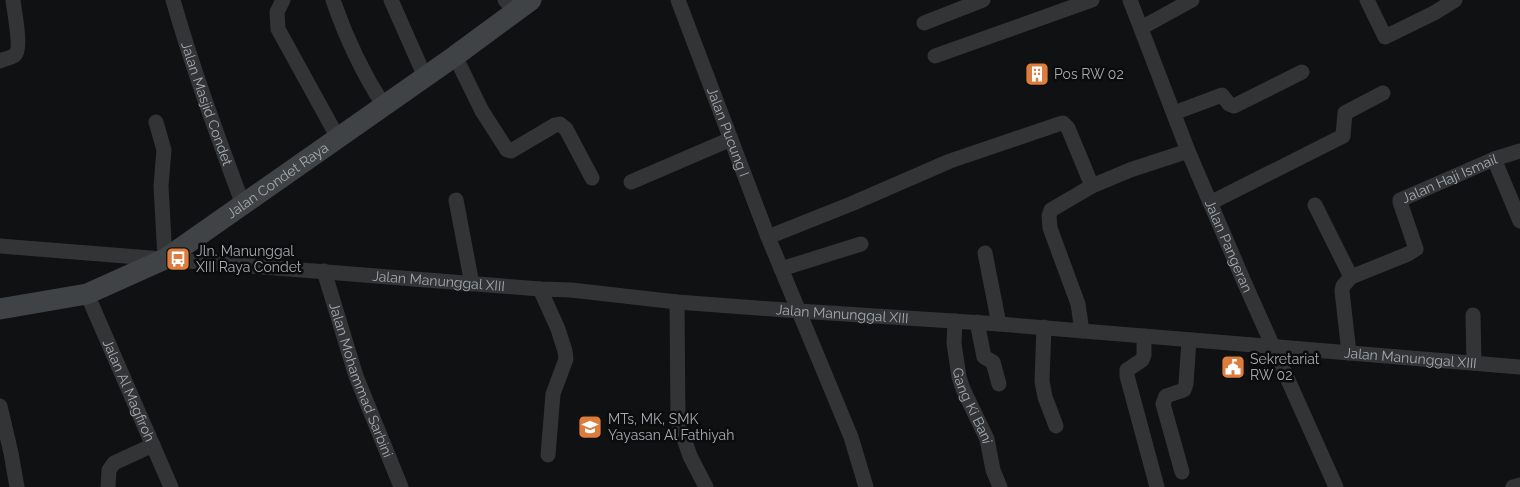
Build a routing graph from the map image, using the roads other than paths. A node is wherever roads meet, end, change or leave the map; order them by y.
1 (13, 0) edge
2 (173, 0) edge
3 (282, 0) edge
4 (333, 0) edge
5 (390, 0) edge
6 (678, 0) edge
7 (983, 0) edge
8 (1092, 0) edge
9 (1130, 0) edge
10 (1192, 0) edge
11 (1367, 0) edge
12 (1455, 0) edge
13 (517, 4) edge
14 (924, 23) dead end
15 (1141, 28) junction
16 (455, 56) junction
17 (935, 56) dead end
18 (0, 61) edge
19 (1302, 72) dead end
20 (425, 77) junction
21 (1383, 93) dead end
22 (384, 106) junction
23 (1174, 113) junction
24 (156, 122) dead end
25 (338, 138) junction
26 (731, 139) junction
27 (1188, 151) junction
28 (1520, 151) edge
29 (1494, 159) junction
30 (592, 178) dead end
31 (631, 182) dead end
32 (1092, 186) junction
33 (456, 200) dead end
34 (1210, 203) junction
35 (244, 205) junction
36 (1315, 205) dead end
37 (1520, 222) edge
38 (768, 237) junction
39 (861, 244) dead end
40 (0, 246) edge
41 (985, 253) dead end
42 (165, 259) junction
43 (781, 270) junction
44 (324, 271) junction
45 (1351, 277) junction
46 (472, 284) junction
47 (540, 289) junction
48 (87, 294) junction
49 (676, 302) junction
50 (0, 309) edge
51 (798, 311) junction
52 (1473, 315) dead end
53 (955, 321) junction
54 (976, 322) junction
55 (999, 324) junction
56 (1044, 327) junction
57 (1082, 330) junction
58 (1144, 336) junction
59 (1189, 340) junction
60 (1274, 346) junction
61 (1349, 353) junction
62 (1474, 363) junction
63 (1520, 367) edge
64 (999, 384) dead end
65 (0, 406) edge
66 (1056, 426) dead end
67 (153, 445) junction
68 (548, 455) dead end
69 (1182, 472) dead end
70 (1520, 485) edge
71 (17, 487) edge
72 (108, 487) edge
73 (171, 487) edge
74 (401, 487) edge
75 (706, 487) edge
76 (866, 487) edge
77 (1000, 487) edge
78 (1157, 487) edge
79 (1336, 487) edge
80 (1512, 487) edge

1 - 18 street
2 - 35 street, Jalan Masjid Condet
3 - 25 street
4 - 22 street
5 - 20 street
6 - 26 street, Jalan Pucung I
7 - 14 street
8 - 17 street
9 - 15 street, Jalan Pangeran
10 - 15 street
11 - 12 street
13 - 16 street, Jalan Condet Raya
15 - 23 street, Jalan Pangeran
16 - 20 street, Jalan Condet Raya
16 - 30 street
19 - 23 street
20 - 22 street, Jalan Condet Raya
21 - 34 street
22 - 25 street, Jalan Condet Raya
23 - 27 street, Jalan Pangeran
24 - 42 street
25 - 35 street, Jalan Condet Raya
26 - 31 street
26 - 38 street, Jalan Pucung I
27 - 32 street
27 - 34 street, Jalan Pangeran
28 - 29 street, Jalan Haji Ismail
29 - 37 street
29 - 45 street, Jalan Haji Ismail
32 - 38 street
32 - 57 street
33 - 46 street
34 - 60 street, Jalan Pangeran
35 - 42 street, Jalan Condet Raya
36 - 45 street
38 - 43 street, Jalan Pucung I
39 - 43 street
40 - 42 street, Jalan Manunggal XIII
41 - 55 street
42 - 44 street, Jalan Manunggal XIII
42 - 48 street, Jalan Condet Raya
43 - 51 street, Jalan Pucung I
44 - 46 street, Jalan Manunggal XIII
44 - 74 street, Jalan Mohammad Sarbini
45 - 61 street
46 - 47 street, Jalan Manunggal XIII
47 - 49 street, Jalan Manunggal XIII
47 - 68 street
48 - 50 street, Jalan Condet Raya
48 - 67 street, Jalan Al Magfiroh
49 - 51 street, Jalan Manunggal XIII
49 - 75 street
51 - 53 street, Jalan Manunggal XIII
51 - 76 street, Jalan Pucung I
52 - 62 street
53 - 54 street, Jalan Manunggal XIII
53 - 77 street, Gang Ki Bani
54 - 55 street, Jalan Manunggal XIII
54 - 64 street, Gang Ki Bani
55 - 56 street, Jalan Manunggal XIII
56 - 57 street, Jalan Manunggal XIII
56 - 66 street
57 - 58 street, Jalan Manunggal XIII
58 - 59 street, Jalan Manunggal XIII
58 - 78 street
59 - 60 street, Jalan Manunggal XIII
59 - 69 street
60 - 61 street, Jalan Manunggal XIII
60 - 79 street, Jalan Pangeran
61 - 62 street, Jalan Manunggal XIII
62 - 63 street, Jalan Manunggal XIII
65 - 71 street
67 - 72 street
67 - 73 street, Jalan Al Magfiroh
70 - 80 street

